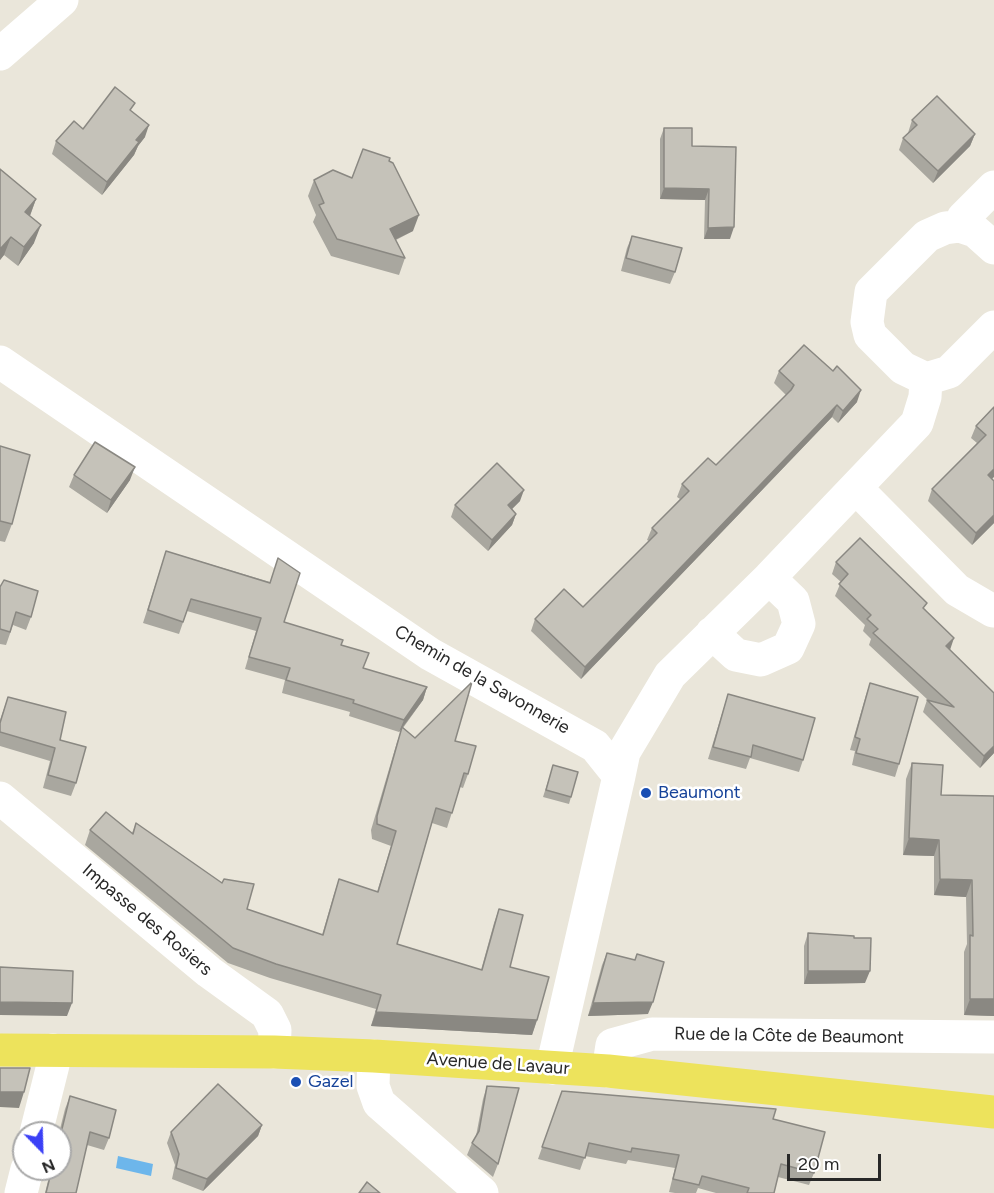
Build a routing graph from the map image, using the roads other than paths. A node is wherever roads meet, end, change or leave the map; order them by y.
1 (62, 0) edge
2 (0, 54) edge
3 (994, 187) edge
4 (960, 226) junction
5 (994, 248) edge
6 (994, 327) edge
7 (0, 363) edge
8 (926, 379) junction
9 (857, 489) junction
10 (769, 578) junction
11 (994, 614) edge
12 (712, 633) junction
13 (619, 776) junction
14 (0, 798) edge
15 (994, 1037) edge
16 (0, 1050) edge
17 (52, 1050) junction
18 (274, 1052) junction
19 (374, 1056) junction
20 (552, 1068) junction
21 (608, 1071) junction
22 (994, 1112) edge
23 (39, 1121) edge
24 (482, 1193) edge

1 - 2 street
3 - 4 street
4 - 5 street
4 - 8 street
6 - 8 street
7 - 13 street, Chemin de la Savonnerie
8 - 9 street
9 - 10 street
9 - 11 street
10 - 12 street
10 - 12 street
12 - 13 street
13 - 20 street
14 - 18 street, Impasse des Rosiers
15 - 21 street, Rue de la Côte de Beaumont
16 - 17 main road, Avenue de Lavaur
17 - 18 main road, Avenue de Lavaur
17 - 23 street
18 - 19 main road, Avenue de Lavaur
19 - 20 main road, Avenue de Lavaur
19 - 24 street
20 - 21 main road, Avenue de Lavaur
21 - 22 main road, Avenue de Lavaur

